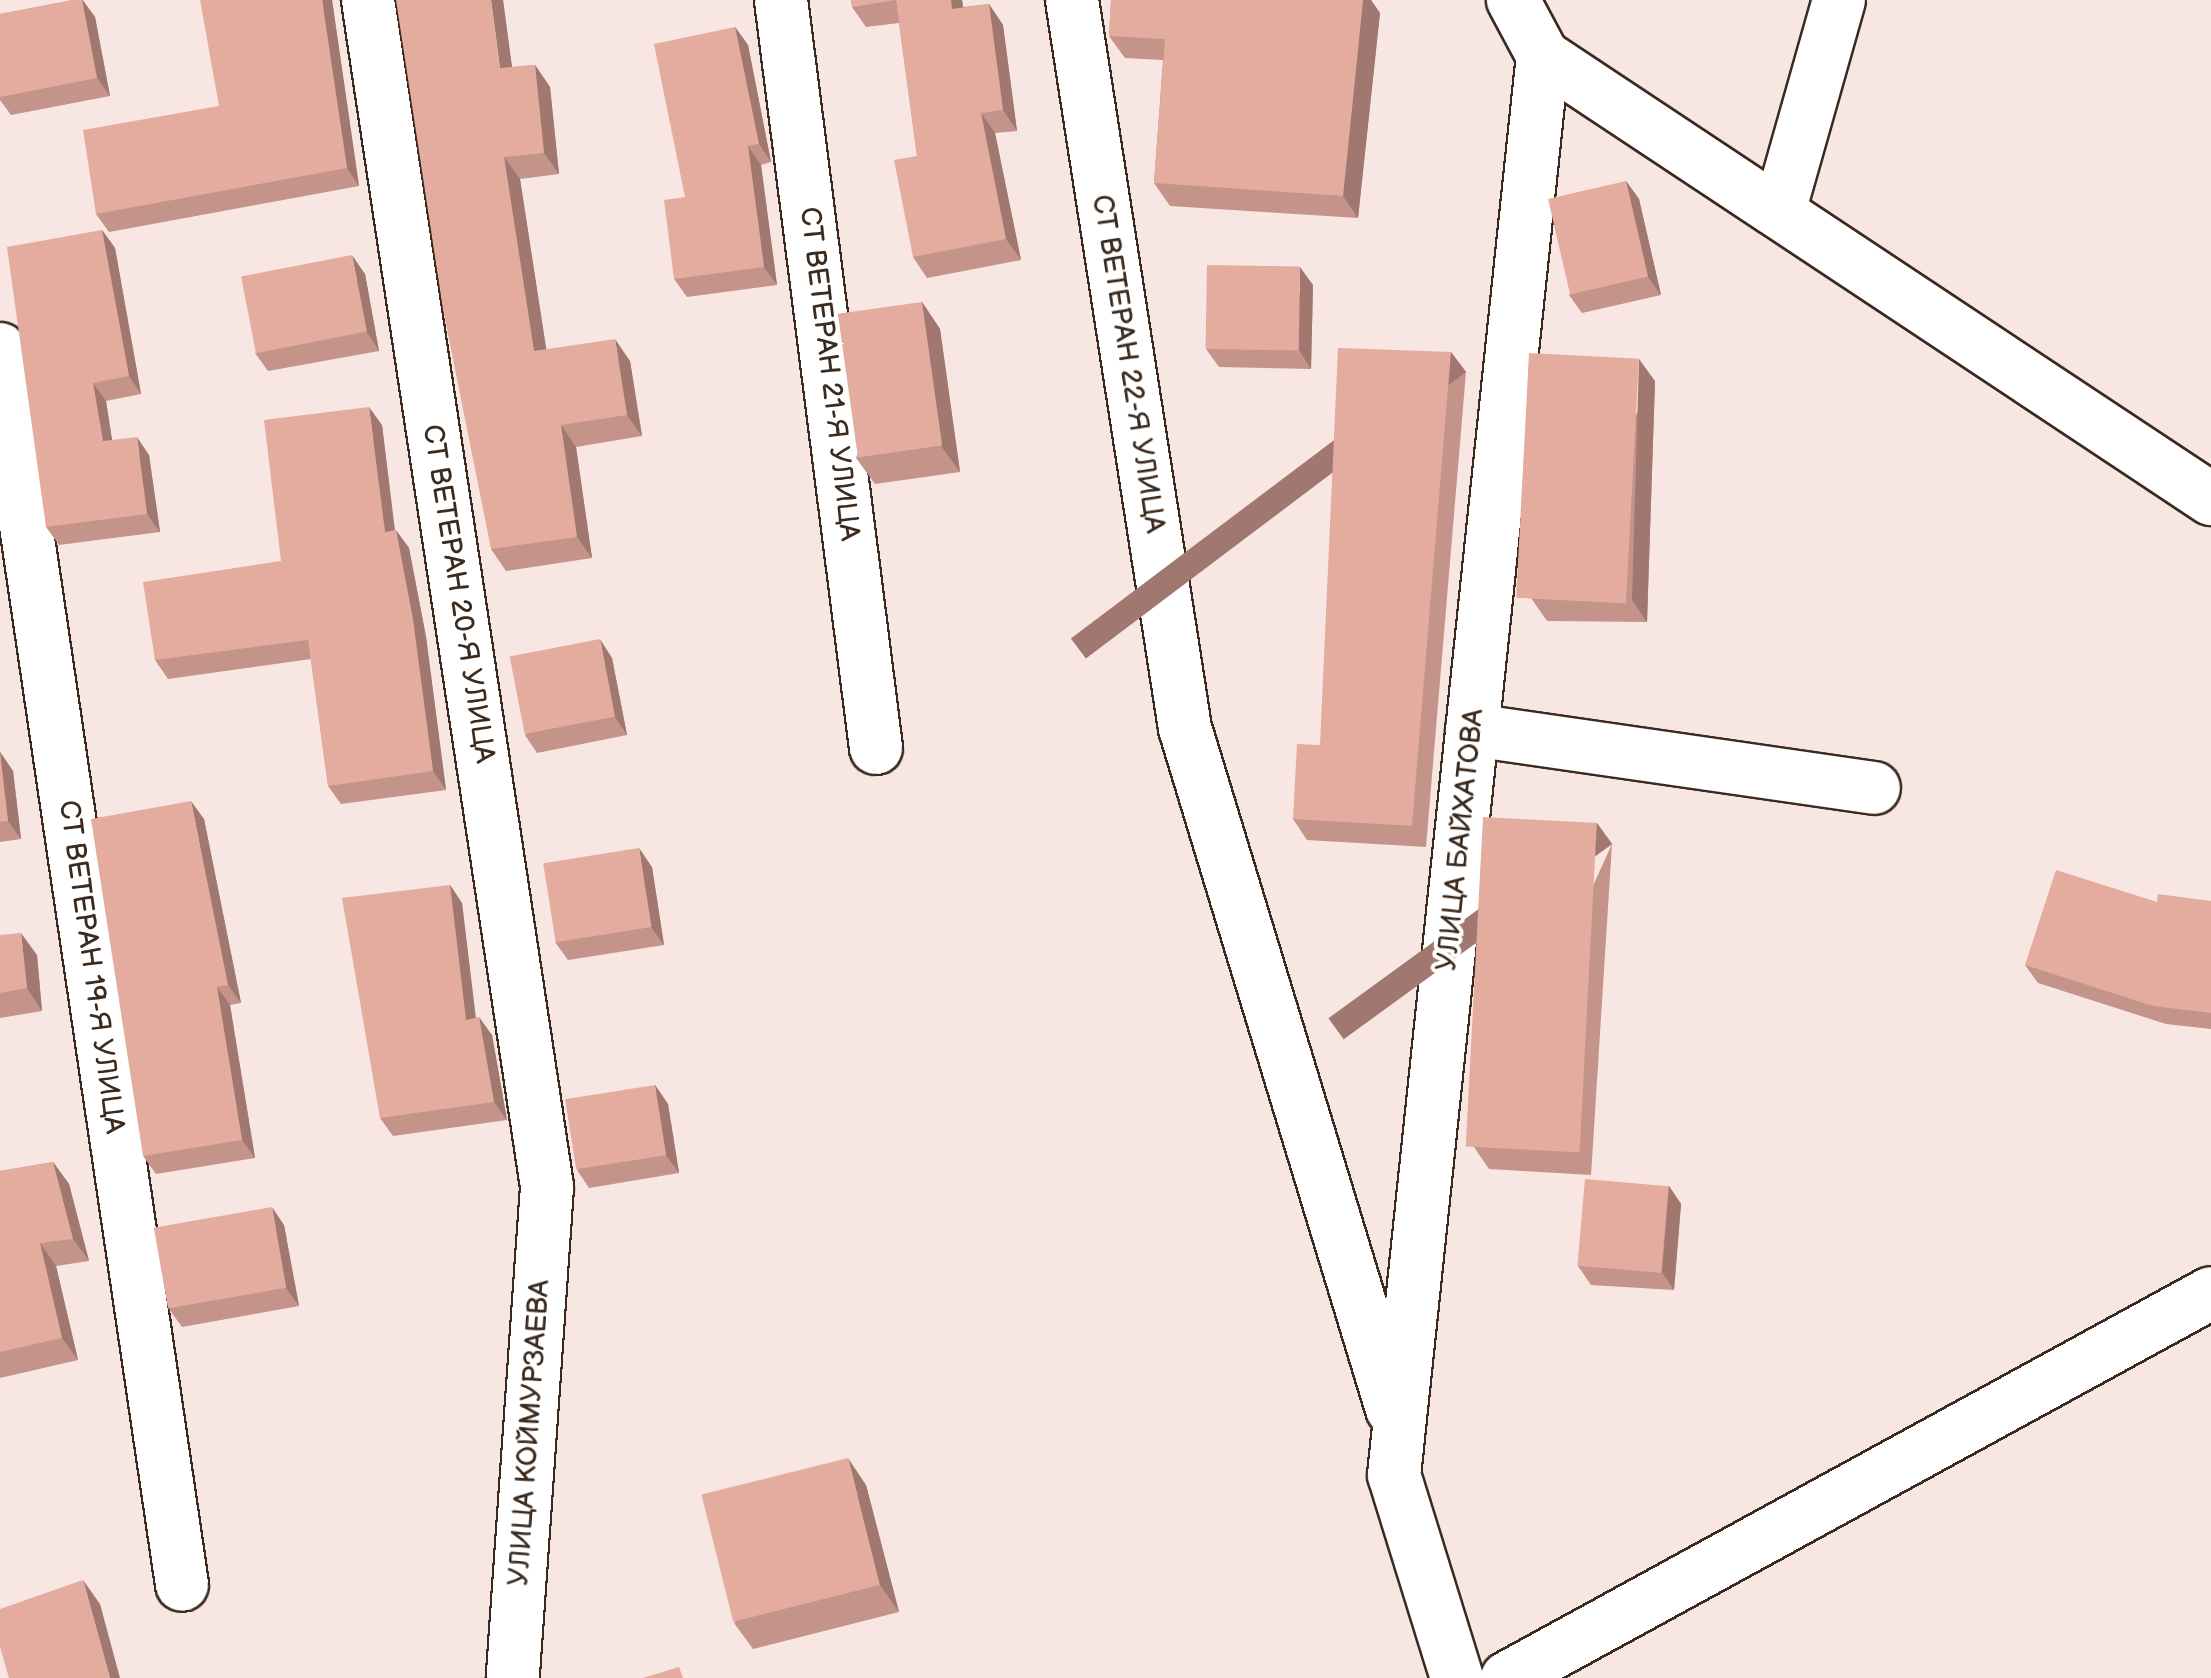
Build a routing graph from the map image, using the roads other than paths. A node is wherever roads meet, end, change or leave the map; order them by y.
1 (368, 0) edge
2 (782, 0) edge
3 (1072, 0) edge
4 (1513, 0) edge
5 (1840, 0) edge
6 (1543, 56) junction
7 (1779, 212) junction
8 (0, 349) edge
9 (2211, 499) edge
10 (1472, 730) junction
11 (876, 748) dead end
12 (1874, 788) dead end
13 (547, 1187) joint
14 (2211, 1293) edge
15 (1398, 1432) junction
16 (182, 1585) dead end
17 (513, 1678) edge
18 (1458, 1678) edge
19 (1507, 1678) edge

1 - 13 street, СТ ВЕТЕРАН 20-Я УЛИЦА
2 - 11 street, СТ ВЕТЕРАН 21-Я УЛИЦА
3 - 15 street, СТ ВЕТЕРАН 22-Я УЛИЦА
4 - 6 street
5 - 7 street
6 - 7 street
6 - 10 street, УЛИЦА БАЙХАТОВА
7 - 9 street
8 - 16 street, СТ ВЕТЕРАН 19-Я УЛИЦА
10 - 12 street
10 - 15 street, УЛИЦА БАЙХАТОВА
13 - 17 street, УЛИЦА КОЙМУРЗАЕВА
14 - 19 street
15 - 18 street, УЛИЦА БАЙХАТОВА

